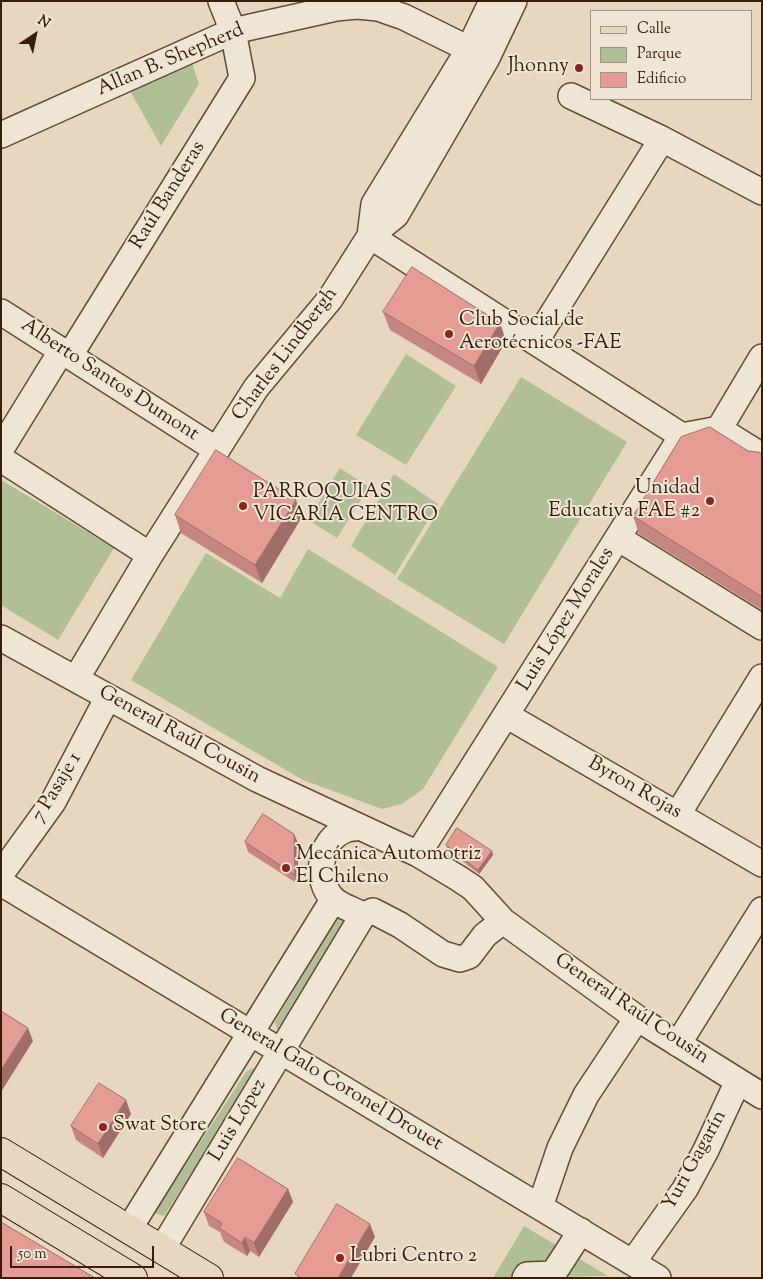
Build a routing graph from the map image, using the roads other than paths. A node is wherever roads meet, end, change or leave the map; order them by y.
1 (221, 1) edge
2 (492, 1) edge
3 (514, 1) edge
4 (233, 30) junction
5 (478, 54) junction
6 (570, 96) dead end
7 (1, 134) edge
8 (662, 139) junction
9 (762, 192) edge
10 (370, 236) junction
11 (1, 312) edge
12 (535, 342) junction
13 (66, 352) junction
14 (762, 357) edge
15 (719, 429) junction
16 (682, 436) junction
17 (1, 449) edge
18 (216, 450) junction
19 (762, 456) edge
20 (1, 459) edge
21 (618, 538) junction
22 (150, 555) junction
23 (762, 627) edge
24 (2, 640) edge
25 (762, 677) edge
26 (76, 679) junction
27 (108, 697) junction
28 (506, 715) junction
29 (678, 814) junction
30 (360, 827) junction
31 (418, 854) junction
32 (762, 864) edge
33 (1, 874) edge
34 (1, 883) edge
35 (333, 900) junction
36 (762, 910) edge
37 (363, 915) junction
38 (503, 921) junction
39 (636, 1018) junction
40 (251, 1033) junction
41 (678, 1044) junction
42 (281, 1051) junction
43 (738, 1081) junction
44 (762, 1096) edge
45 (1, 1152) edge
46 (1, 1198) edge
47 (540, 1207) junction
48 (129, 1229) junction
49 (581, 1231) junction
50 (162, 1249) junction
51 (633, 1262) junction
52 (554, 1276) edge
53 (133, 1278) edge
54 (209, 1278) edge
55 (525, 1278) edge
56 (658, 1278) edge

1 - 4 street, Raúl Banderas
2 - 5 street, Charles Lindbergh
3 - 5 street, Charles Lindbergh
4 - 5 street, Allan B. Shepherd
4 - 7 street, Allan B. Shepherd
4 - 13 street, Raúl Banderas
5 - 10 street, Charles Lindbergh
6 - 8 street
8 - 9 street
8 - 12 street
10 - 12 street
10 - 18 street, Charles Lindbergh
11 - 13 street, Alberto Santos Dumont
12 - 16 street
13 - 17 street, Raúl Banderas
13 - 18 street, Alberto Santos Dumont
14 - 15 street
15 - 16 street
15 - 19 street
16 - 21 street, Luis López Morales
18 - 22 street, Charles Lindbergh
20 - 22 street
21 - 23 street
21 - 28 street, Luis López Morales
22 - 26 street, Charles Lindbergh
24 - 26 street, General Raúl Cousin
25 - 29 street
26 - 27 street, General Raúl Cousin
27 - 30 street, General Raúl Cousin
27 - 33 street, 7 Pasaje 1
28 - 29 street, Byron Rojas
28 - 31 street, Luis López Morales
29 - 32 street, Byron Rojas
30 - 31 street, General Raúl Cousin
30 - 35 street
31 - 38 street, General Raúl Cousin
34 - 40 street, General Galo Coronel Drouet
35 - 37 street
35 - 40 street, Luis López
36 - 41 street
37 - 38 street
37 - 42 street, Luis López
38 - 39 street, General Raúl Cousin
39 - 41 street, General Raúl Cousin
39 - 47 street
40 - 42 street, General Galo Coronel Drouet
40 - 48 street, Luis López
41 - 43 street, General Raúl Cousin
42 - 47 street, General Galo Coronel Drouet
42 - 50 street, Luis López
43 - 44 street, General Raúl Cousin
43 - 51 street, Yuri Gagarín
45 - 48 main road
46 - 53 main road
47 - 49 street, General Galo Coronel Drouet
48 - 50 main road
49 - 51 street, General Galo Coronel Drouet
49 - 52 street
50 - 54 main road
51 - 56 street, General Galo Coronel Drouet
52 - 55 street

